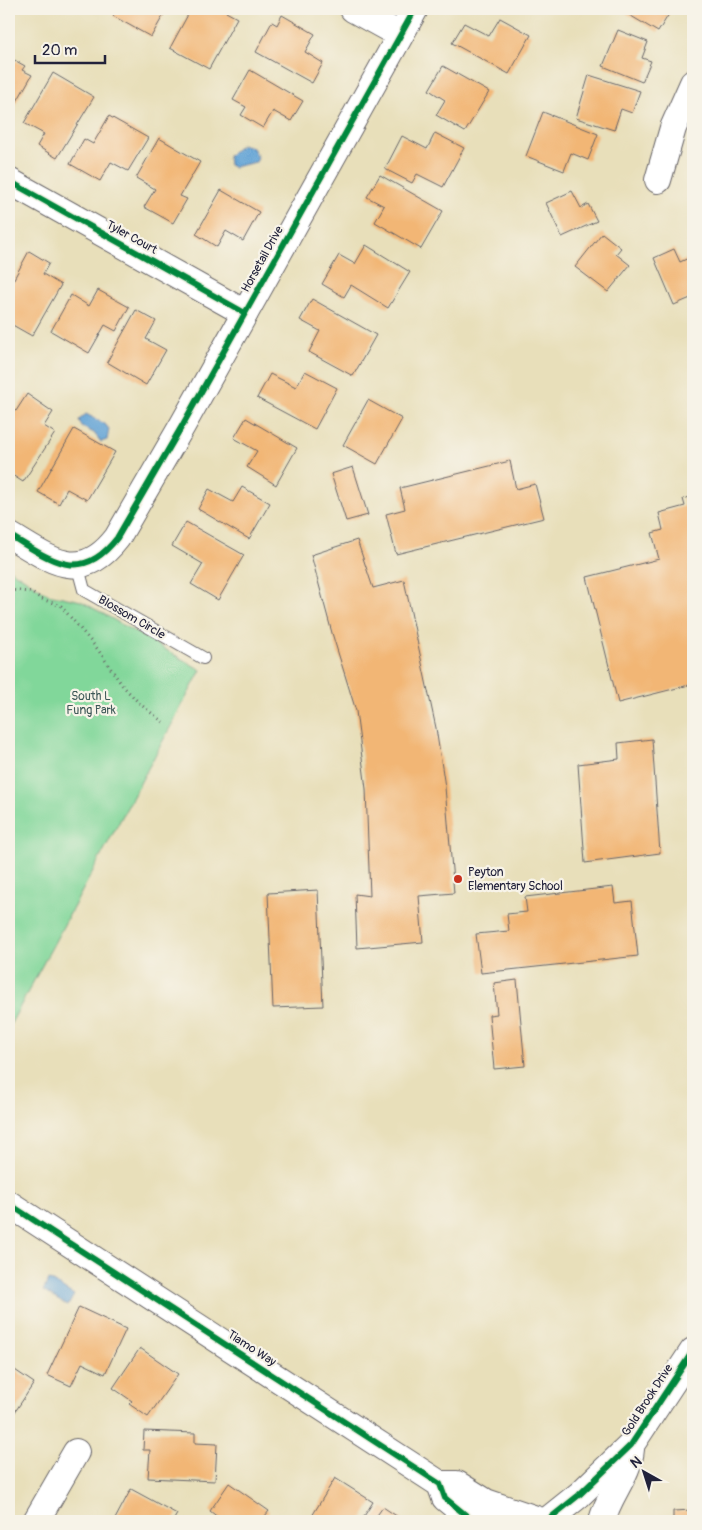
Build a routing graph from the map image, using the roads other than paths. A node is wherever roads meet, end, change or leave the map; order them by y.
1 (353, 9) edge
2 (415, 9) edge
3 (400, 35) junction
4 (693, 83) edge
5 (658, 180) dead end
6 (9, 181) edge
7 (245, 313) junction
8 (9, 535) edge
9 (83, 563) junction
10 (203, 658) dead end
11 (9, 1204) edge
12 (693, 1351) edge
13 (631, 1445) junction
14 (76, 1452) dead end
15 (440, 1484) junction
16 (36, 1521) edge
17 (472, 1521) edge
18 (551, 1521) edge
19 (602, 1521) edge

1 - 3 street
2 - 3 street, Horsetail Drive
3 - 7 street, Horsetail Drive
4 - 5 street
6 - 7 street, Tyler Court
7 - 9 street, Horsetail Drive
8 - 9 street
9 - 10 lane, Blossom Circle
11 - 15 street, Tiamo Way
12 - 13 street, Gold Brook Drive
13 - 18 street, Gold Brook Drive
13 - 19 street, Gold Brook Drive
14 - 16 street
15 - 17 street, Tiamo Way
15 - 18 street, Tiamo Way

